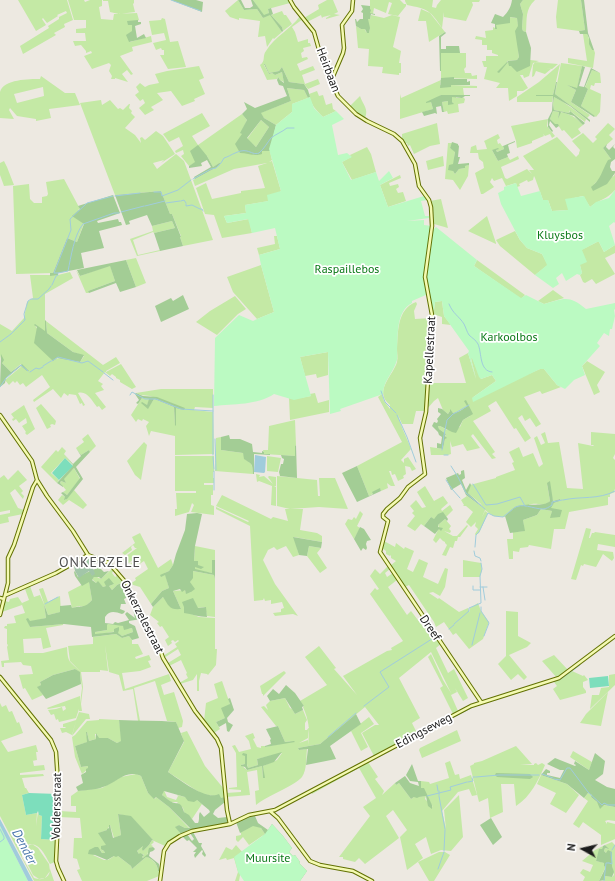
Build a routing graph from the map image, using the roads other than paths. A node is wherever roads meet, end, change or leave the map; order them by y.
1 (290, 0) edge
2 (353, 0) edge
3 (331, 81) junction
4 (432, 226) joint
5 (0, 415) edge
6 (37, 480) junction
7 (380, 553) joint
8 (88, 555) junction
9 (6, 595) junction
10 (0, 598) edge
11 (4, 599) junction
12 (0, 615) edge
13 (615, 636) edge
14 (0, 677) edge
15 (481, 702) junction
16 (275, 810) junction
17 (271, 812) junction
18 (278, 818) junction
19 (230, 824) junction
20 (64, 881) edge
21 (160, 881) edge
22 (372, 881) edge

1 - 3 street, Heirbaan
2 - 3 street
3 - 4 street, Heirbaan
4 - 7 street, Kapellestraat
5 - 6 street
6 - 8 street
6 - 9 street
7 - 15 street, Dreef
8 - 9 street
8 - 19 street, Onkerzelestraat
9 - 11 street
10 - 11 street
11 - 12 street
13 - 15 street, Edingseweg
14 - 20 street, Voldersstraat
15 - 16 street, Edingseweg
16 - 17 street, Edingseweg
16 - 18 street
17 - 18 street
17 - 19 street, Edingseweg
18 - 22 street
19 - 21 street, Edingseweg

